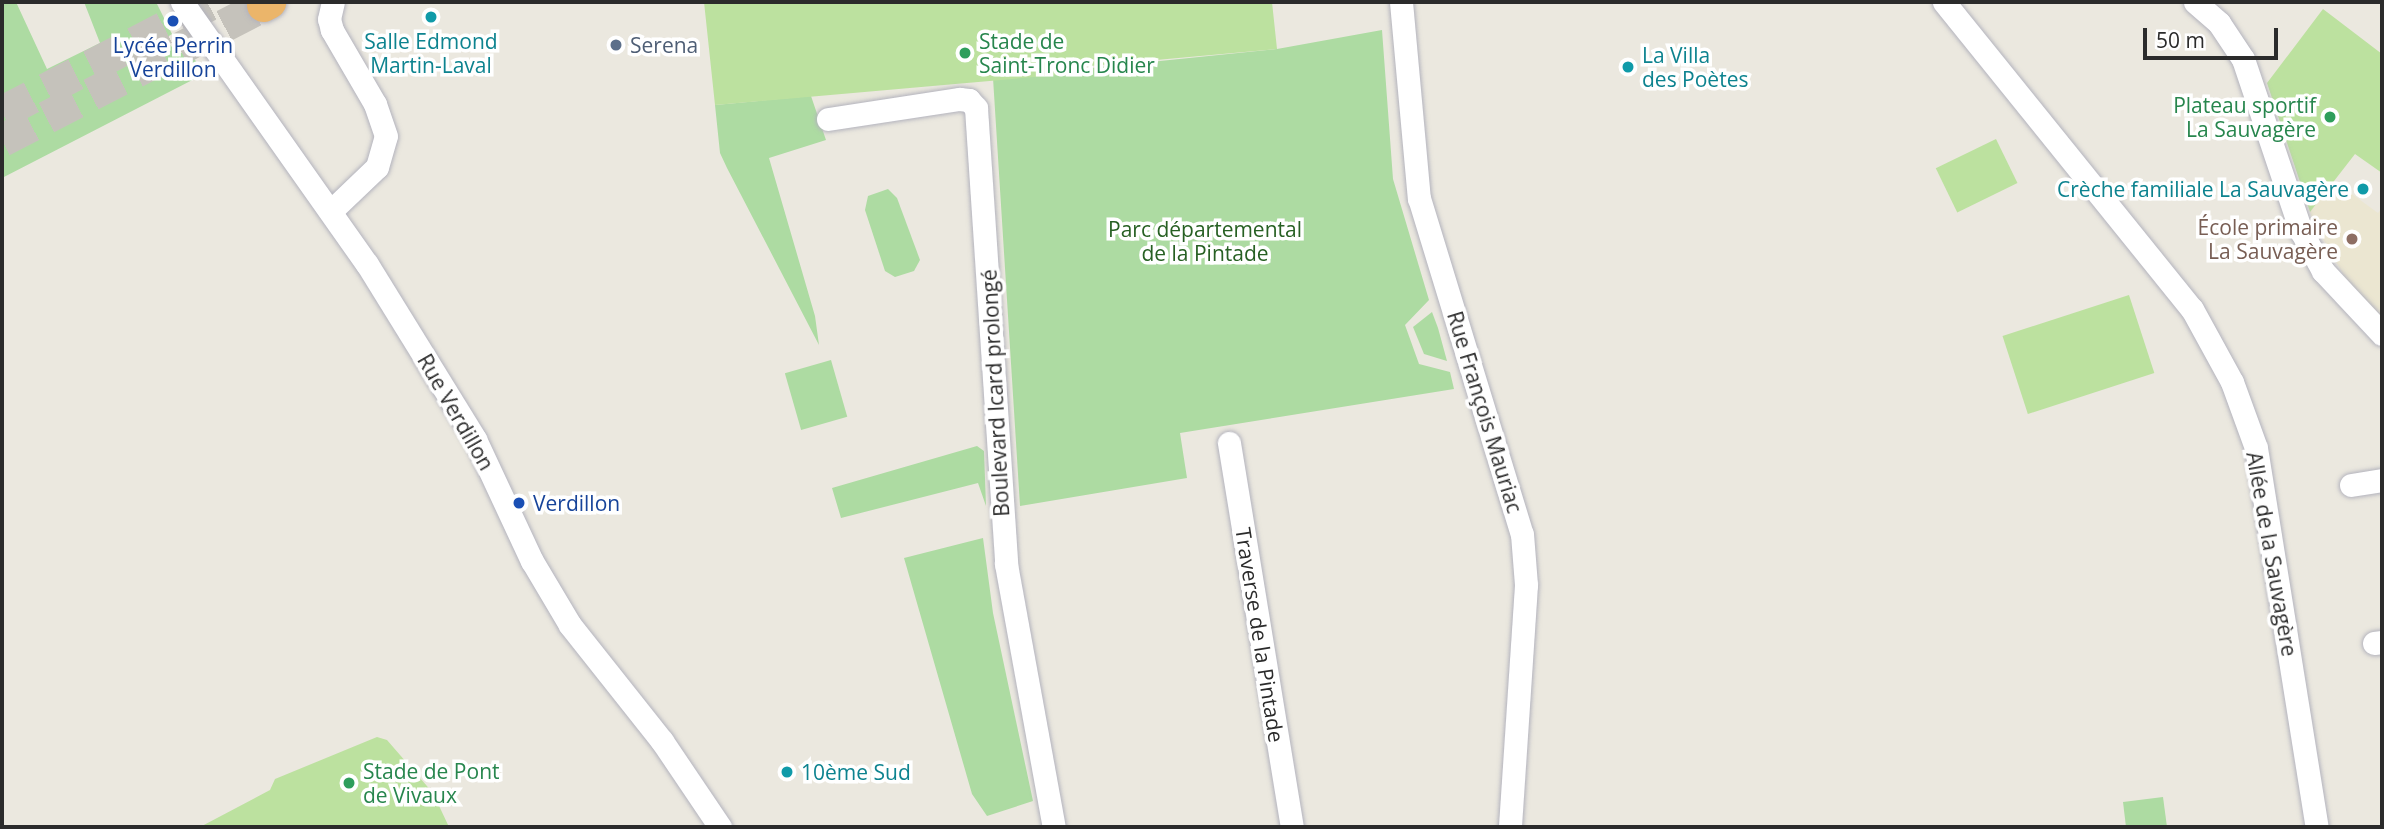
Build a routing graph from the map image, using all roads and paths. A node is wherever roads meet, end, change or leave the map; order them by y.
1 (182, 2) edge
2 (333, 2) edge
3 (1401, 2) edge
4 (2195, 2) edge
5 (1948, 3) edge
6 (828, 119) dead end
7 (332, 210) junction
8 (2382, 334) edge
9 (1228, 443) dead end
10 (2382, 481) edge
11 (2351, 485) dead end
12 (720, 827) edge
13 (1054, 827) edge
14 (1292, 827) edge
15 (1510, 827) edge
16 (2317, 827) edge

1 - 7 street, Rue Verdillon
2 - 7 street
3 - 15 street, Rue François Mauriac
4 - 8 street
5 - 16 street, Allée de la Sauvagère
6 - 13 street, Boulevard Icard prolongé
7 - 12 street, Rue Verdillon
9 - 14 street, Traverse de la Pintade
10 - 11 street

